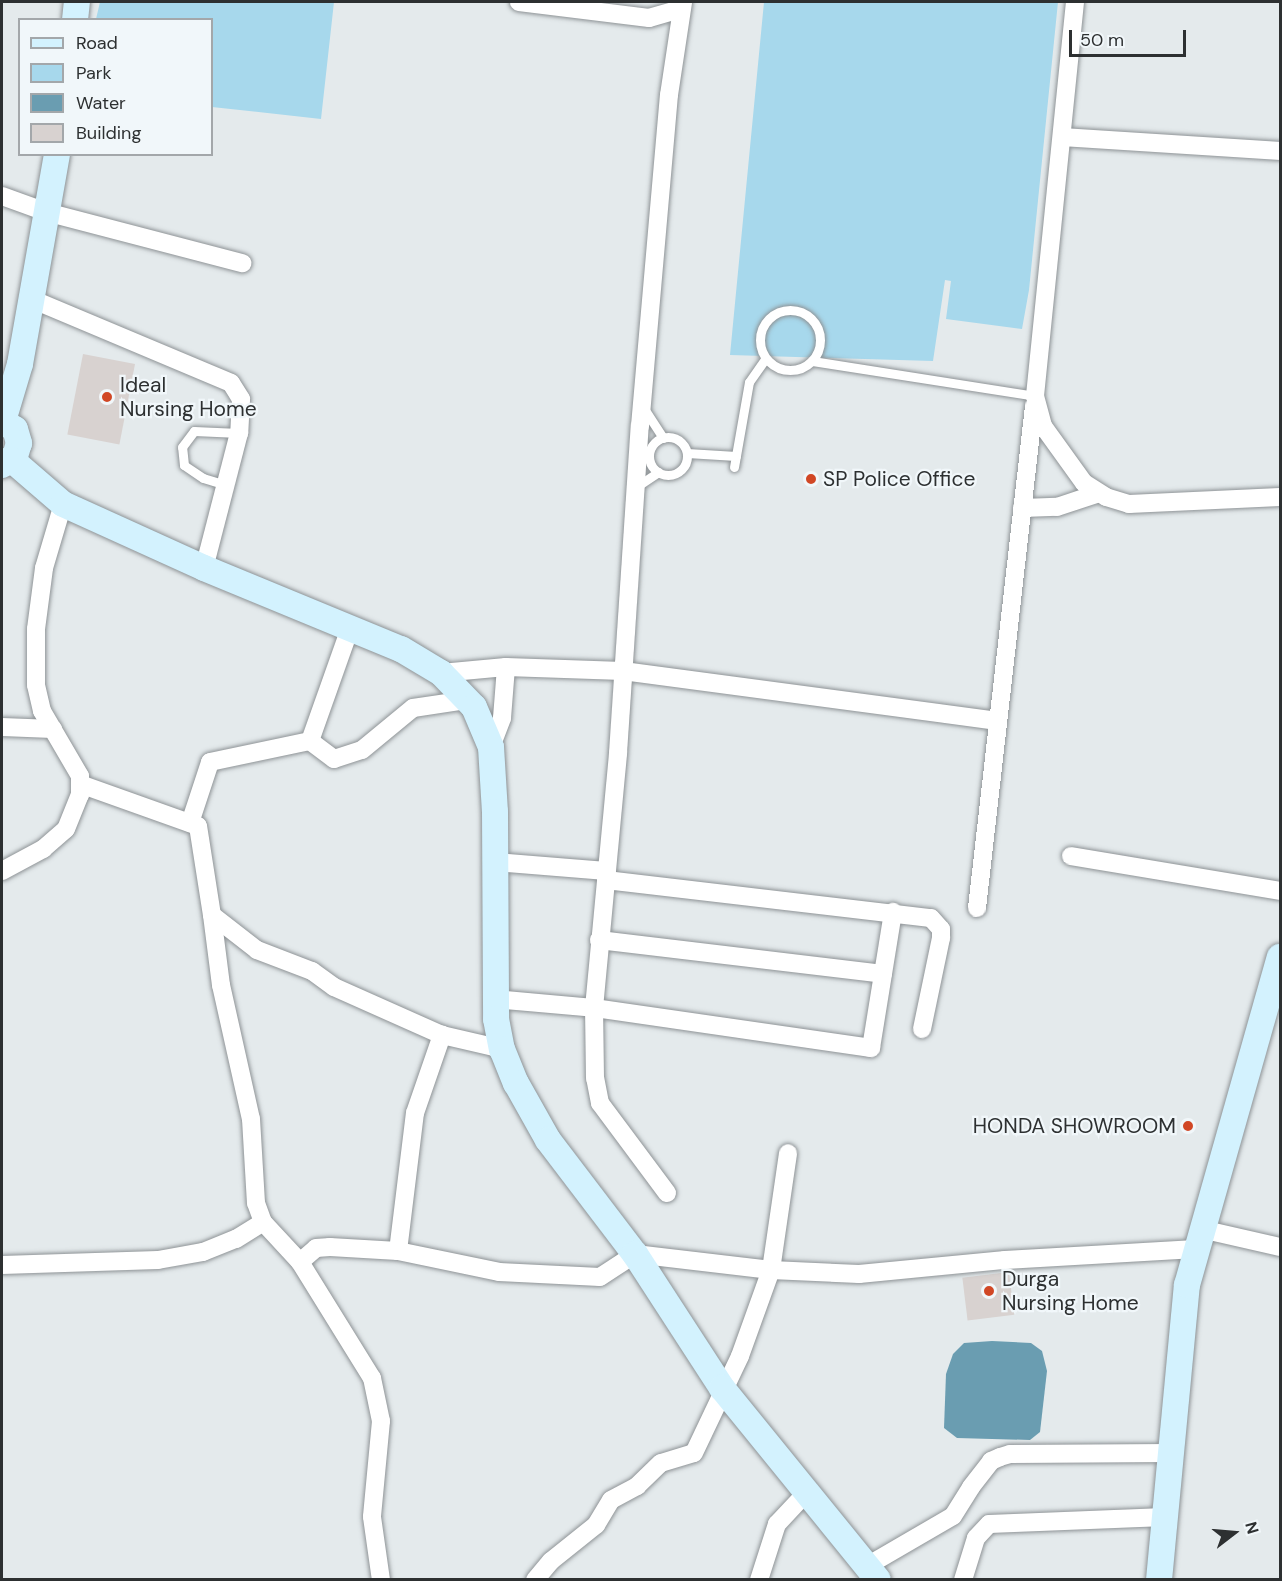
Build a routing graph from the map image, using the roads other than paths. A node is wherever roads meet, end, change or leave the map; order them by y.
1 (77, 2) edge
2 (519, 2) edge
3 (1075, 2) edge
4 (682, 5) edge
5 (75, 18) edge
6 (1063, 137) junction
7 (1281, 151) edge
8 (57, 156) edge
9 (2, 196) edge
10 (46, 212) junction
11 (242, 263) dead end
12 (28, 298) junction
13 (765, 359) junction
14 (812, 361) junction
15 (1035, 396) junction
16 (642, 405) junction
17 (2, 421) edge
18 (239, 433) junction
19 (663, 438) junction
20 (687, 453) junction
21 (736, 456) junction
22 (7, 462) edge
23 (734, 467) dead end
24 (658, 472) junction
25 (226, 485) junction
26 (636, 487) junction
27 (1099, 493) junction
28 (1281, 497) edge
29 (63, 504) junction
30 (1022, 508) junction
31 (204, 568) junction
32 (350, 628) junction
33 (506, 667) junction
34 (623, 671) junction
35 (441, 674) junction
36 (467, 700) junction
37 (998, 722) junction
38 (2, 727) edge
39 (52, 729) junction
40 (310, 741) junction
41 (491, 747) junction
42 (80, 784) junction
43 (190, 823) junction
44 (1071, 856) dead end
45 (495, 862) junction
46 (2, 871) edge
47 (607, 875) junction
48 (1281, 891) edge
49 (977, 908) dead end
50 (893, 912) junction
51 (212, 915) junction
52 (599, 940) junction
53 (1281, 957) edge
54 (883, 974) junction
55 (494, 999) junction
56 (594, 1008) junction
57 (922, 1029) dead end
58 (442, 1035) junction
59 (502, 1049) junction
60 (788, 1153) dead end
61 (666, 1193) dead end
62 (262, 1222) junction
63 (1199, 1239) junction
64 (1281, 1247) edge
65 (398, 1251) junction
66 (634, 1254) junction
67 (300, 1262) junction
68 (2, 1265) edge
69 (771, 1270) junction
70 (722, 1389) junction
71 (1171, 1453) junction
72 (805, 1494) junction
73 (1165, 1517) junction
74 (872, 1573) edge
75 (381, 1580) edge
76 (535, 1580) edge
77 (759, 1580) edge
78 (963, 1580) edge
79 (1159, 1580) edge

1 - 5 main road
2 - 4 street
3 - 6 street
4 - 16 street
6 - 7 street
6 - 15 street
8 - 10 main road
9 - 10 street
10 - 11 street
10 - 12 main road
12 - 17 main road
12 - 18 street
13 - 14 lane
13 - 14 lane
13 - 21 lane
14 - 15 lane
15 - 27 street
15 - 30 street
16 - 19 lane
16 - 26 street
17 - 22 main road
18 - 25 street
18 - 25 lane
19 - 20 lane
19 - 24 lane
20 - 21 lane
20 - 24 lane
21 - 23 lane
22 - 29 main road
24 - 26 lane
25 - 31 street
26 - 34 street
27 - 28 street
27 - 30 street
29 - 31 main road
29 - 39 street
30 - 37 street
31 - 32 main road
32 - 35 main road
32 - 40 street
33 - 34 street
33 - 35 street
33 - 41 street
34 - 37 street
34 - 47 street
35 - 36 main road
36 - 40 street
36 - 41 main road
37 - 49 street
38 - 39 street
39 - 42 street
40 - 43 street
41 - 45 main road
42 - 43 street
42 - 46 street
43 - 51 street
44 - 48 street
45 - 47 street
45 - 55 main road
47 - 50 street
47 - 52 street
50 - 54 street
50 - 57 street
51 - 58 street
51 - 62 street
52 - 54 street
52 - 56 street
53 - 63 main road
54 - 56 street
55 - 56 street
55 - 59 main road
56 - 61 street
58 - 59 street
58 - 65 street
59 - 66 main road
60 - 69 street
62 - 67 street
62 - 68 street
63 - 64 street
63 - 69 street
63 - 71 main road
65 - 66 street
65 - 67 street
66 - 69 street
66 - 70 main road
67 - 75 street
69 - 70 street
70 - 72 main road
70 - 76 street
71 - 73 main road
71 - 74 street
72 - 74 main road
72 - 77 street
73 - 78 street
73 - 79 main road

